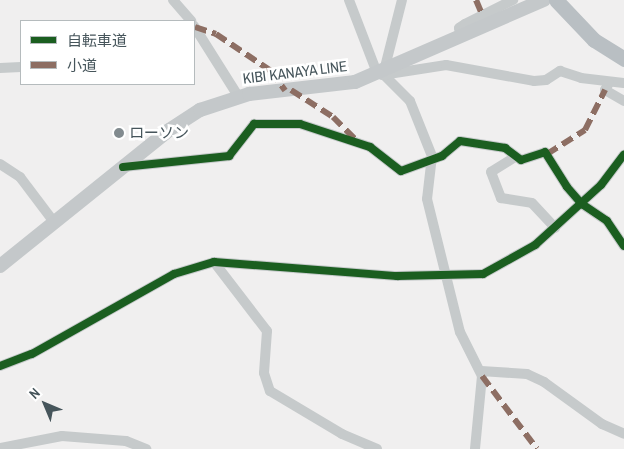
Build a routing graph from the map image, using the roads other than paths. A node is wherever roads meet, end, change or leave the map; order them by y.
1 (173, 0) edge
2 (349, 0) edge
3 (402, 0) edge
4 (513, 0) edge
5 (544, 0) edge
6 (556, 0) edge
7 (189, 20) edge
8 (195, 28) edge
9 (461, 36) junction
10 (624, 59) edge
11 (20, 67) edge
12 (0, 68) edge
13 (381, 73) junction
14 (609, 83) junction
15 (624, 83) edge
16 (238, 96) junction
17 (624, 101) edge
18 (624, 155) edge
19 (515, 157) junction
20 (433, 158) junction
21 (0, 164) edge
22 (123, 167) junction
23 (582, 204) junction
24 (54, 222) junction
25 (555, 228) junction
26 (624, 246) edge
27 (214, 262) junction
28 (0, 266) edge
29 (449, 277) junction
30 (0, 366) edge
31 (481, 371) junction
32 (624, 434) edge
33 (0, 448) edge
34 (146, 449) edge
35 (377, 449) edge
36 (476, 449) edge

1 - 7 street
2 - 13 street
3 - 13 street
4 - 9 street
5 - 9 main road, KIBI KANAYA LINE
6 - 10 highway
8 - 16 street
9 - 13 main road, KIBI KANAYA LINE
11 - 12 street
13 - 14 street
13 - 16 main road, KIBI KANAYA LINE
13 - 20 street
14 - 15 street
14 - 17 street
16 - 22 main road, KIBI KANAYA LINE
18 - 23 street
19 - 20 street
19 - 23 street
19 - 25 street
20 - 22 street
20 - 29 street
21 - 24 street
22 - 24 main road, KIBI KANAYA LINE
23 - 25 street
23 - 26 street
24 - 28 main road, KIBI KANAYA LINE
25 - 29 street
27 - 29 street
27 - 30 street
27 - 35 street
29 - 31 street
31 - 32 street
31 - 36 street
33 - 34 street

